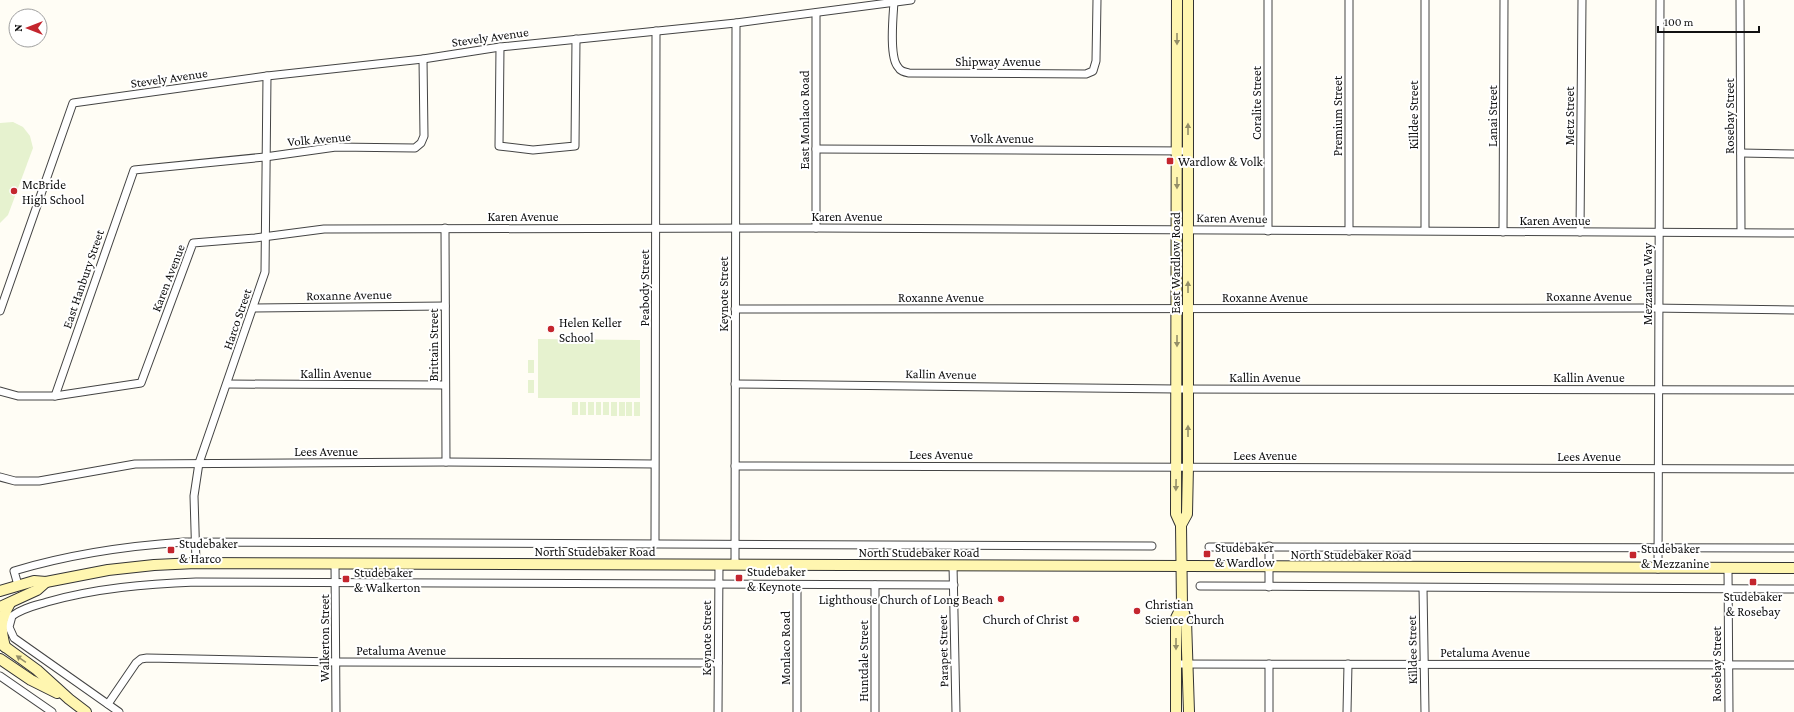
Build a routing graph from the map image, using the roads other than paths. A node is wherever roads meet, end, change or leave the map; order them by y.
1 (911, 0) edge
2 (1097, 0) edge
3 (1177, 0) edge
4 (1188, 0) edge
5 (1268, 0) edge
6 (1349, 0) edge
7 (1425, 0) edge
8 (1504, 0) edge
9 (1582, 0) edge
10 (1660, 0) edge
11 (1740, 0) edge
12 (894, 2) junction
13 (816, 12) junction
14 (736, 23) junction
15 (656, 31) junction
16 (576, 39) junction
17 (500, 47) junction
18 (423, 59) junction
19 (267, 76) junction
20 (816, 149) junction
21 (1177, 151) junction
22 (1188, 151) junction
23 (1741, 153) junction
24 (1794, 154) edge
25 (265, 157) junction
26 (134, 170) joint
27 (656, 227) junction
28 (445, 228) junction
29 (736, 228) junction
30 (816, 228) junction
31 (1177, 229) junction
32 (1188, 229) junction
33 (1425, 230) junction
34 (1268, 231) junction
35 (1349, 231) junction
36 (1503, 232) junction
37 (1580, 232) junction
38 (1659, 232) junction
39 (1741, 232) junction
40 (1794, 233) edge
41 (265, 237) junction
42 (445, 306) junction
43 (254, 308) junction
44 (1659, 308) junction
45 (735, 309) junction
46 (1177, 309) junction
47 (1188, 309) junction
48 (1794, 310) edge
49 (0, 311) edge
50 (227, 384) junction
51 (735, 384) junction
52 (445, 385) junction
53 (1188, 388) junction
54 (1176, 389) junction
55 (1659, 389) junction
56 (0, 390) edge
57 (1794, 390) edge
58 (55, 396) junction
59 (446, 462) junction
60 (200, 463) junction
61 (654, 464) junction
62 (735, 466) junction
63 (1188, 466) junction
64 (1176, 467) junction
65 (1659, 468) junction
66 (1794, 469) edge
67 (0, 477) edge
68 (1181, 524) junction
69 (196, 542) junction
70 (655, 544) junction
71 (735, 544) junction
72 (1152, 546) dead end
73 (1209, 546) dead end
74 (1269, 546) junction
75 (1658, 548) junction
76 (1794, 548) edge
77 (196, 563) junction
78 (335, 563) junction
79 (719, 565) junction
80 (735, 565) junction
81 (953, 565) junction
82 (1181, 566) junction
83 (1269, 567) junction
84 (1794, 568) edge
85 (1658, 569) junction
86 (1728, 569) junction
87 (46, 582) junction
88 (336, 584) junction
89 (18, 585) junction
90 (719, 585) junction
91 (797, 585) junction
92 (875, 585) junction
93 (954, 585) junction
94 (1200, 586) dead end
95 (1269, 586) junction
96 (1423, 588) junction
97 (1728, 589) junction
98 (1794, 589) edge
99 (0, 591) edge
100 (10, 603) junction
101 (1182, 606) junction
102 (0, 607) edge
103 (3, 645) edge
104 (2, 661) edge
105 (336, 662) junction
106 (718, 663) junction
107 (1176, 664) junction
108 (1189, 664) junction
109 (1269, 664) junction
110 (1348, 664) junction
111 (1425, 664) junction
112 (1729, 665) junction
113 (1794, 665) edge
114 (0, 676) edge
115 (69, 700) junction
116 (108, 704) junction
117 (52, 712) edge
118 (86, 712) edge
119 (119, 712) edge
120 (336, 712) edge
121 (718, 712) edge
122 (797, 712) edge
123 (875, 712) edge
124 (956, 712) edge
125 (1176, 712) edge
126 (1189, 712) edge
127 (1269, 712) edge
128 (1347, 712) edge
129 (1425, 712) edge
130 (1728, 712) edge

1 - 12 street, Stevely Avenue
2 - 12 street, Shipway Avenue
3 -> 21 main road, East Wardlow Road
22 -> 4 main road, East Wardlow Road
5 - 34 street, Coralite Street
6 - 35 street, Premium Street
7 - 33 street, Killdee Street
8 - 36 street, Lanai Street
9 - 37 street, Metz Street
10 - 38 street, Mezzanine Way
11 - 23 street, Rosebay Street
12 - 13 street, Stevely Avenue
13 - 14 street, Stevely Avenue
13 - 20 street, East Monlaco Road
14 - 15 street, Stevely Avenue
14 - 29 street, Keynote Street
15 - 16 street, Stevely Avenue
15 - 27 street, Peabody Street
16 - 17 street, Stevely Avenue
16 - 17 street
17 - 18 street, Stevely Avenue
18 - 19 street, Stevely Avenue
18 - 25 street, Volk Avenue
19 - 25 street, Harco Street
19 - 49 street, Stevely Avenue
20 - 21 street, Volk Avenue
20 - 30 street, East Monlaco Road
21 - 22 street, Volk Avenue
21 -> 31 main road, East Wardlow Road
22 - 32 main road, East Wardlow Road
23 - 24 street
23 - 39 street, Rosebay Street
25 - 26 street, Volk Avenue
25 - 41 street, Harco Street
26 - 58 street, East Hanbury Street
27 - 28 street, Karen Avenue
27 - 29 street, Karen Avenue
27 - 61 street, Peabody Street
28 - 41 street, Karen Avenue
28 - 42 street, Brittain Street
29 - 30 street, Karen Avenue
29 - 45 street, Keynote Street
30 - 31 street, Karen Avenue
31 - 32 street, Karen Avenue
31 - 46 main road, East Wardlow Road
32 - 34 street, Karen Avenue
47 -> 32 main road, East Wardlow Road
33 - 35 street, Karen Avenue
33 - 36 street, Karen Avenue
34 - 35 street, Karen Avenue
36 - 37 street, Karen Avenue
37 - 38 street, Karen Avenue
38 - 39 street, Karen Avenue
38 - 44 street, Mezzanine Way
39 - 40 street, Karen Avenue
41 - 43 street, Harco Street
41 - 58 street, Karen Avenue
42 - 43 street, Roxanne Avenue
42 - 52 street, Brittain Street
43 - 50 street, Harco Street
44 - 47 street, Roxanne Avenue
44 - 48 street, Roxanne Avenue
44 - 55 street, Mezzanine Way
45 - 46 street, Roxanne Avenue
45 - 51 street, Keynote Street
46 - 47 street, Roxanne Avenue
46 -> 54 main road, East Wardlow Road
47 - 53 main road, East Wardlow Road
50 - 52 street, Kallin Avenue
50 - 60 street, Harco Street
51 - 54 street, Kallin Avenue
51 - 62 street, Keynote Street
52 - 59 street, Brittain Street
53 - 54 street, Kallin Avenue
53 - 55 street, Kallin Avenue
63 -> 53 main road, East Wardlow Road
54 - 64 main road, East Wardlow Road
55 - 57 street, Kallin Avenue
55 - 65 street, Mezzanine Way
56 - 58 street, Karen Avenue
59 - 60 street, Lees Avenue
59 - 61 street, Lees Avenue
60 - 67 street, Lees Avenue
60 - 69 street, Harco Street
61 - 70 street, Peabody Street
62 - 64 street, Lees Avenue
62 - 71 street, Keynote Street
63 - 64 street, Lees Avenue
63 - 65 street, Lees Avenue
63 - 68 main road, East Wardlow Road
64 -> 68 main road, East Wardlow Road
65 - 66 street, Lees Avenue
65 - 75 street, Mezzanine Way
68 - 82 main road, East Wardlow Road
69 - 70 street, North Studebaker Road
69 - 77 street, Harco Street
69 - 89 street, North Studebaker Road
70 - 71 street, North Studebaker Road
71 - 72 street, North Studebaker Road
71 - 80 street, Keynote Street
73 - 74 street, North Studebaker Road
74 - 75 street, North Studebaker Road
74 - 83 street
75 - 76 street, North Studebaker Road
75 - 85 street, Mezzanine Way
77 - 78 main road, North Studebaker Road
77 - 87 main road, North Studebaker Road
78 - 79 main road, North Studebaker Road
78 - 88 street, Walkerton Street
79 - 80 main road, North Studebaker Road
79 - 90 street, Keynote Street
80 - 81 main road, North Studebaker Road
81 - 82 main road, North Studebaker Road
81 - 93 street, Parapet Street
82 - 83 main road, North Studebaker Road
82 - 101 main road, East Wardlow Road
83 - 85 main road, North Studebaker Road
83 - 95 street
84 - 86 main road, North Studebaker Road
85 - 86 main road, North Studebaker Road
86 - 97 street, Rosebay Street
87 - 89 main road, North Studebaker Road
87 - 100 main road, North Studebaker Road
88 - 90 street
88 - 105 street, Walkerton Street
88 - 116 street
89 - 99 main road, North Studebaker Road
90 - 91 street
90 - 106 street, Keynote Street
91 - 92 street
91 - 122 street, Monlaco Road
92 - 93 street
92 - 123 street, Huntdale Street
93 - 124 street, Parapet Street
94 - 95 street
95 - 96 street
96 - 97 street
96 - 111 street, Killdee Street
97 - 98 street
97 - 112 street, Rosebay Street
100 - 102 main road, North Studebaker Road
100 - 103 main road
101 -> 107 main road, East Wardlow Road
101 - 108 main road, East Wardlow Road
115 -> 103 main road
104 - 115 main road
105 - 106 street, Petaluma Avenue
105 - 116 street, Petaluma Avenue
105 - 120 street, Walkerton Street
106 - 121 street, Keynote Street
107 - 108 street, Petaluma Avenue
107 - 125 main road, East Wardlow Road
108 - 109 street, Petaluma Avenue
108 - 126 main road, East Wardlow Road
109 - 110 street, Petaluma Avenue
109 - 127 street
110 - 111 street, Petaluma Avenue
110 - 128 street
111 - 112 street, Petaluma Avenue
111 - 129 street, Killdee Street
112 - 113 street, Petaluma Avenue
112 - 130 street, Rosebay Street
114 - 117 street
115 - 118 main road
116 - 119 street

